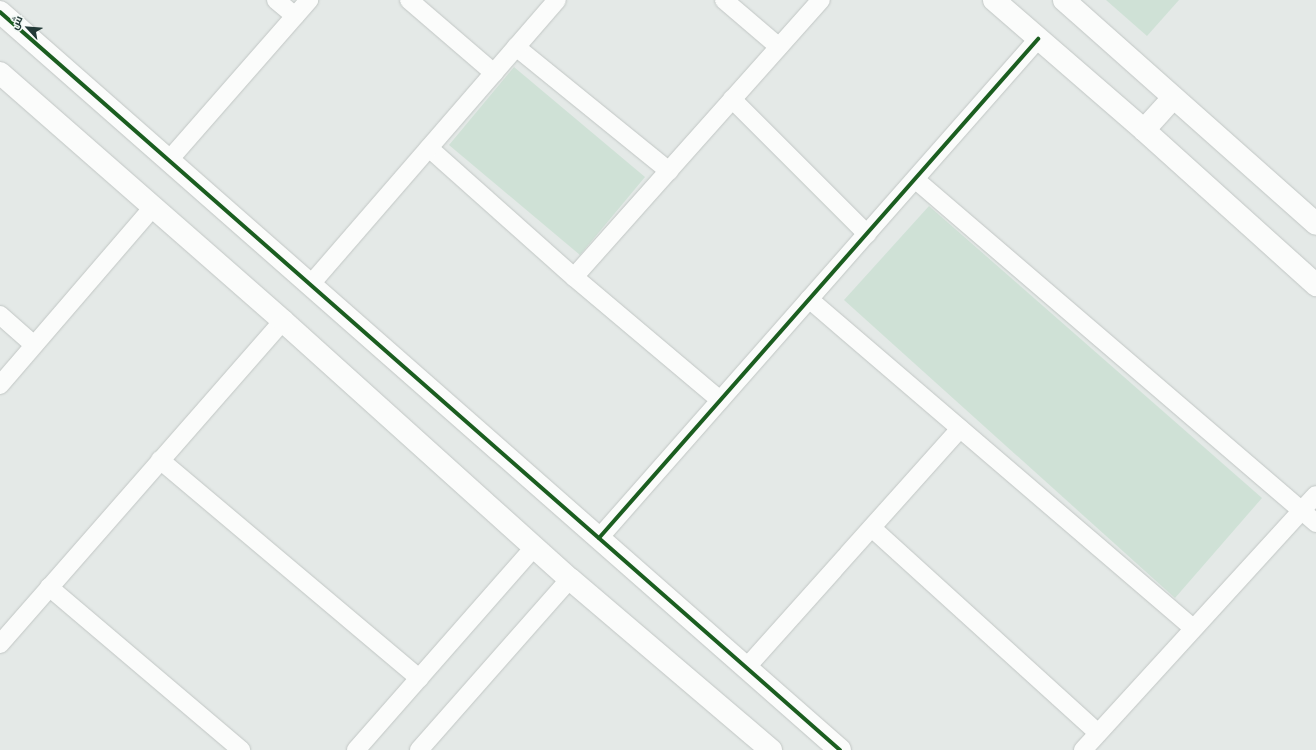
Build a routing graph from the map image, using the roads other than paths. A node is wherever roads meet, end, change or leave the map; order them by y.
1 (276, 0) edge
2 (309, 0) edge
3 (408, 0) edge
4 (557, 0) edge
5 (724, 0) edge
6 (821, 0) edge
7 (994, 0) edge
8 (1064, 0) edge
9 (0, 12) edge
10 (295, 16) junction
11 (1038, 39) junction
12 (516, 47) junction
13 (779, 47) junction
14 (0, 73) edge
15 (494, 73) junction
16 (1173, 98) junction
17 (732, 99) junction
18 (1144, 130) junction
19 (429, 148) junction
20 (169, 160) junction
21 (669, 171) junction
22 (916, 180) junction
23 (153, 207) junction
24 (1316, 224) edge
25 (867, 234) junction
26 (574, 277) junction
27 (310, 285) junction
28 (1316, 285) edge
29 (809, 299) junction
30 (0, 315) edge
31 (283, 321) junction
32 (34, 345) junction
33 (0, 385) edge
34 (720, 400) junction
35 (960, 429) junction
36 (160, 460) junction
37 (1316, 495) edge
38 (1302, 510) junction
39 (1316, 523) edge
40 (872, 528) junction
41 (599, 538) junction
42 (535, 546) junction
43 (570, 579) junction
44 (49, 587) junction
45 (1193, 628) junction
46 (0, 644) edge
47 (746, 668) junction
48 (419, 678) junction
49 (1098, 733) junction
50 (241, 750) edge
51 (356, 750) edge
52 (419, 750) edge
53 (771, 750) edge
54 (840, 750) edge
55 (1083, 750) edge

1 - 10 street
2 - 10 street
3 - 15 street
4 - 12 street
5 - 13 street
6 - 13 street
7 - 11 street
8 - 16 street
9 - 20 street
10 - 20 street
11 - 18 street
11 - 22 street
12 - 15 street
12 - 21 street
13 - 17 street
14 - 23 street
15 - 19 street
16 - 18 street
16 - 24 street
17 - 21 street
17 - 25 street
18 - 28 street
19 - 26 street
19 - 27 street
20 - 27 street
21 - 26 street
22 - 25 street
22 - 38 street
23 - 31 street
23 - 32 street
25 - 29 street
26 - 34 street
27 - 41 street
29 - 34 street
29 - 35 street
30 - 32 street
31 - 36 street
31 - 42 street
32 - 33 street
34 - 41 street
35 - 40 street
35 - 45 street
36 - 44 street
36 - 48 street
37 - 38 street
38 - 39 street
38 - 45 street
40 - 47 street
40 - 49 street
41 - 47 street
42 - 43 street
42 - 48 street
43 - 52 street
43 - 53 street
44 - 46 street
44 - 50 street
45 - 49 street
47 - 54 street
48 - 51 street
49 - 55 street

